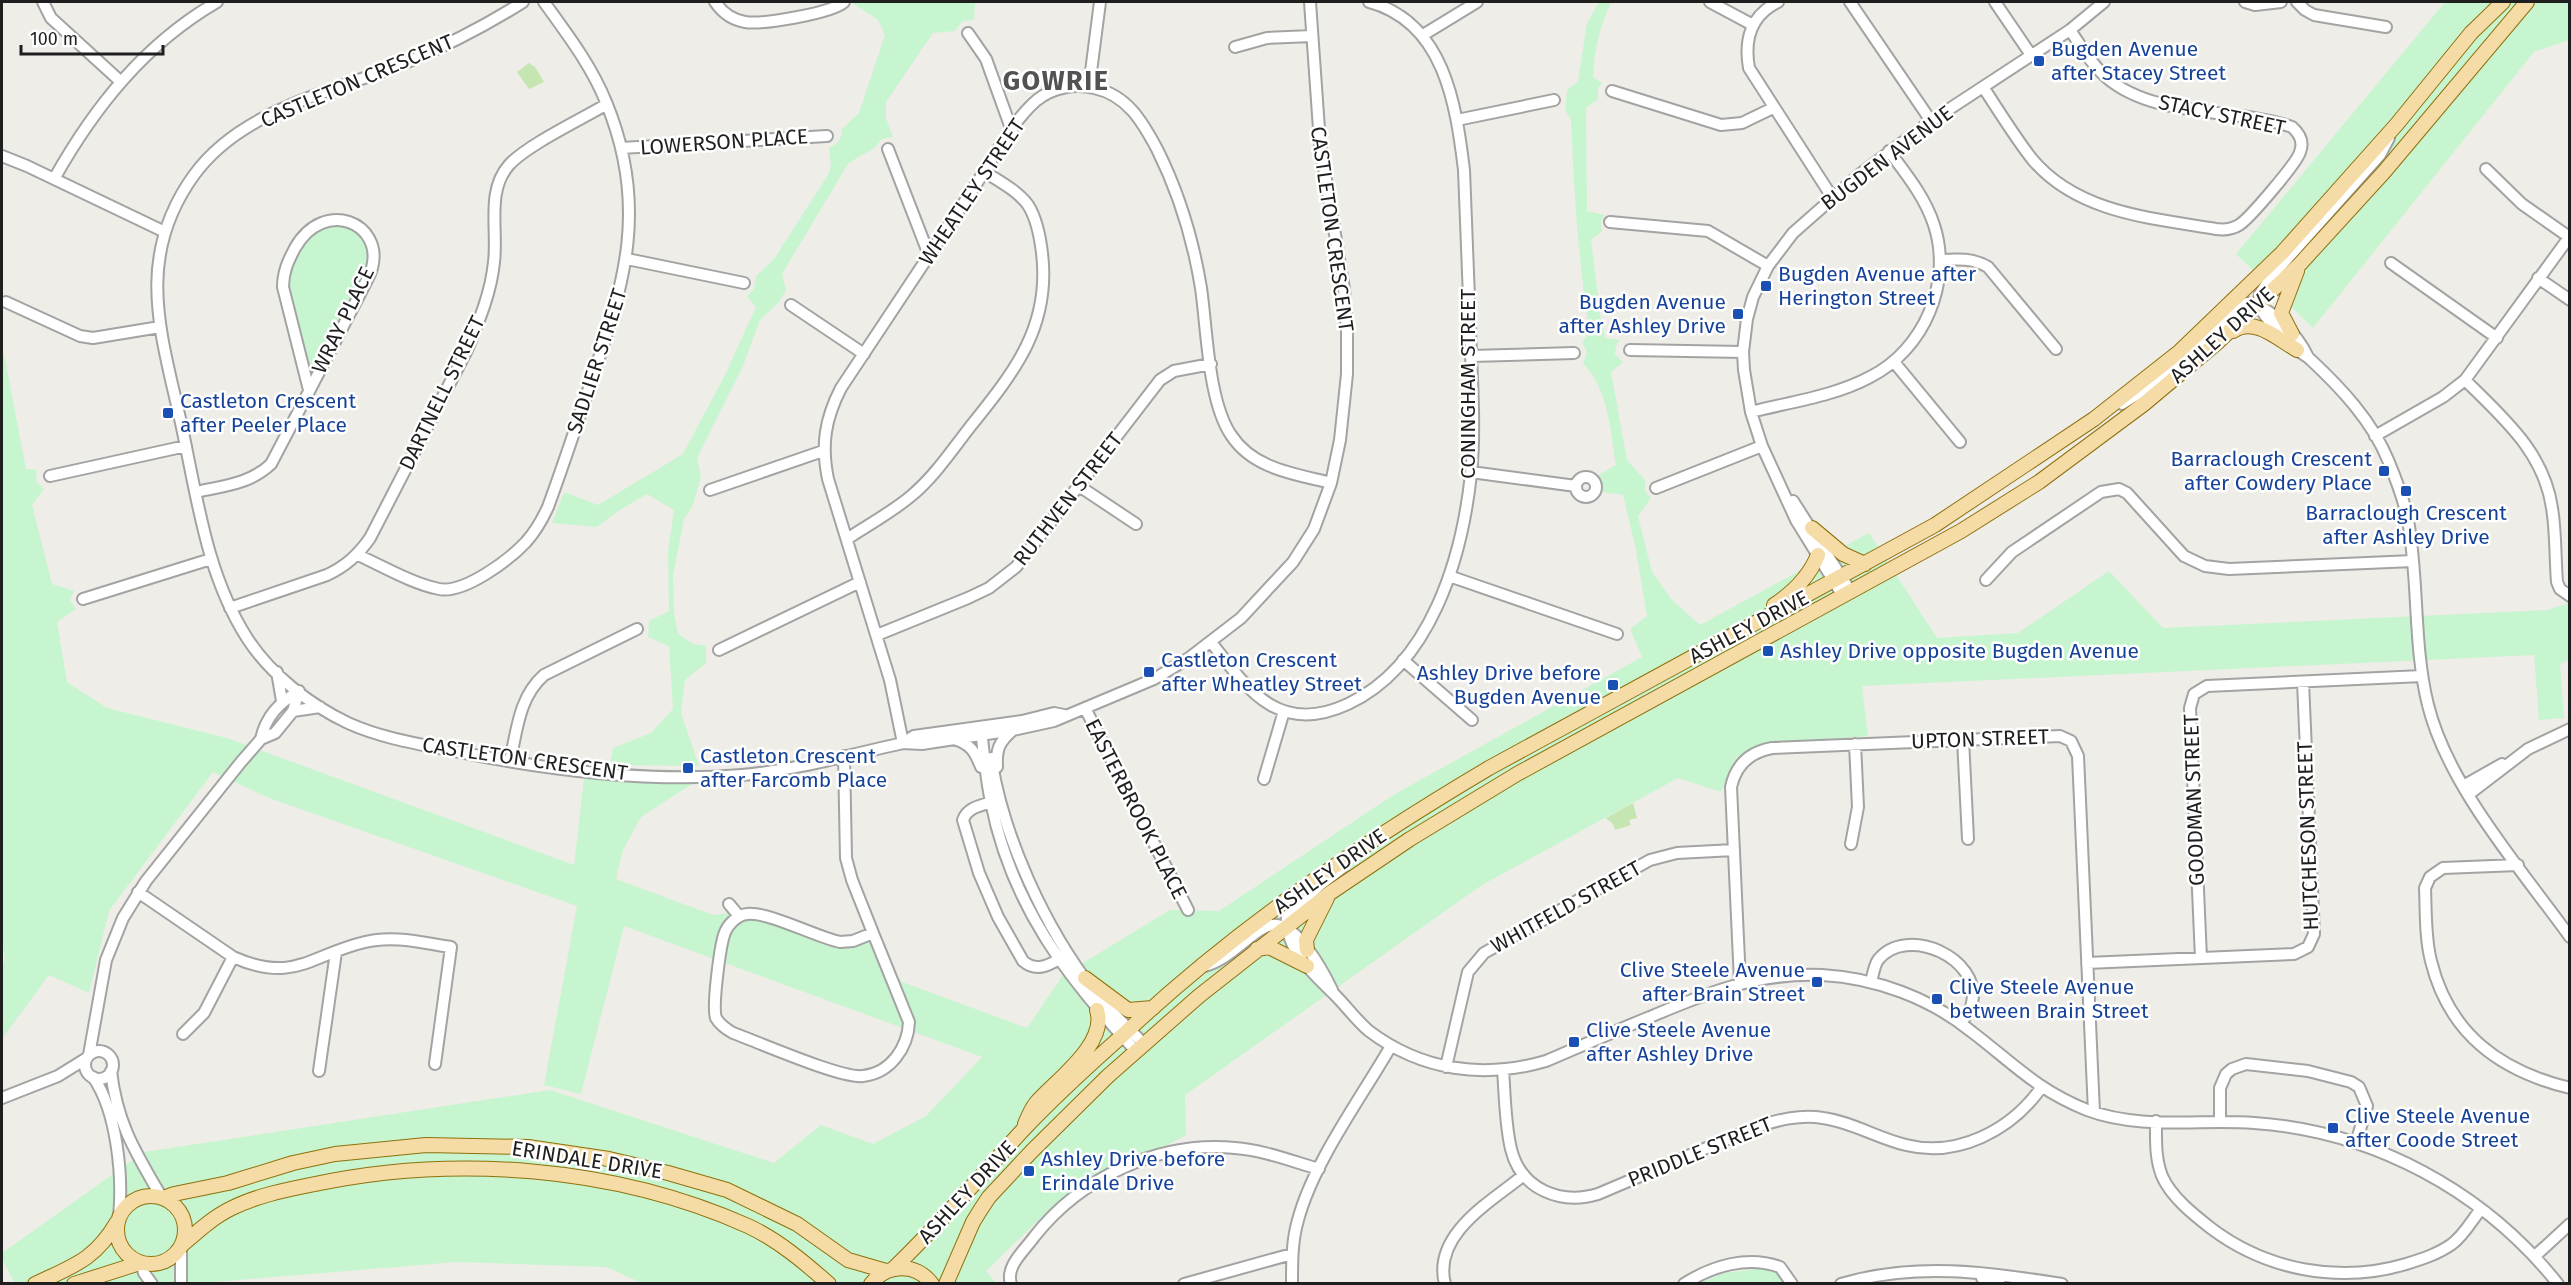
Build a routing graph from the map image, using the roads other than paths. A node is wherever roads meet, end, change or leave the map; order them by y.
1 (43, 2) edge
2 (217, 2) edge
3 (523, 2) edge
4 (544, 2) edge
5 (715, 2) edge
6 (844, 2) edge
7 (1100, 2) edge
8 (1310, 2) edge
9 (1370, 2) edge
10 (1477, 2) edge
11 (1710, 2) edge
12 (1778, 2) edge
13 (1850, 2) edge
14 (1995, 2) edge
15 (2104, 2) edge
16 (2244, 2) edge
17 (2281, 2) edge
18 (2297, 2) edge
19 (2503, 2) edge
20 (2527, 2) edge
21 (1753, 25) junction
22 (2386, 27) dead end
23 (2070, 30) junction
24 (968, 33) dead end
25 (1423, 35) junction
26 (1312, 36) junction
27 (1235, 47) dead end
28 (2031, 55) junction
29 (120, 81) junction
30 (1089, 87) junction
31 (1983, 87) junction
32 (1612, 91) dead end
33 (1554, 100) dead end
34 (607, 104) junction
35 (1773, 108) junction
36 (1457, 120) junction
37 (1931, 121) junction
38 (2397, 124) junction
39 (1012, 131) junction
40 (827, 136) dead end
41 (621, 148) junction
42 (888, 149) dead end
43 (1888, 151) junction
44 (2, 156) edge
45 (2486, 169) dead end
46 (985, 172) junction
47 (54, 179) junction
48 (1832, 196) junction
49 (1610, 222) dead end
50 (165, 232) junction
51 (2569, 236) edge
52 (929, 255) junction
53 (627, 259) junction
54 (1940, 260) junction
55 (2391, 263) dead end
56 (2300, 264) junction
57 (1768, 266) junction
58 (2538, 278) junction
59 (744, 283) dead end
60 (2570, 300) edge
61 (6, 302) dead end
62 (790, 305) dead end
63 (2258, 305) junction
64 (160, 327) junction
65 (2292, 334) junction
66 (2497, 338) junction
67 (2219, 340) junction
68 (2056, 349) dead end
69 (1630, 350) dead end
70 (1743, 352) junction
71 (1574, 353) dead end
72 (864, 354) junction
73 (2302, 354) junction
74 (1471, 356) junction
75 (1894, 362) junction
76 (1211, 364) junction
77 (2465, 380) junction
78 (309, 390) junction
79 (1751, 412) junction
80 (2094, 419) junction
81 (2375, 436) junction
82 (1960, 442) dead end
83 (186, 446) junction
84 (1762, 446) junction
85 (823, 451) junction
86 (1471, 472) junction
87 (50, 476) dead end
88 (1331, 483) junction
89 (1079, 486) junction
90 (1576, 486) dead end
91 (1656, 488) dead end
92 (1783, 489) junction
93 (710, 490) dead end
94 (196, 492) junction
95 (1136, 524) dead end
96 (1812, 528) junction
97 (847, 539) junction
98 (358, 555) junction
99 (1818, 555) junction
100 (211, 559) junction
101 (2413, 561) junction
102 (1865, 564) junction
103 (1449, 576) junction
104 (1838, 579) junction
105 (1986, 580) dead end
106 (861, 582) junction
107 (1847, 594) junction
108 (2570, 596) edge
109 (83, 599) dead end
110 (230, 608) junction
111 (637, 629) dead end
112 (1617, 634) dead end
113 (877, 635) junction
114 (1724, 640) junction
115 (1211, 642) junction
116 (719, 650) dead end
117 (1403, 660) junction
118 (277, 672) junction
119 (2422, 676) junction
120 (2303, 682) junction
121 (299, 691) junction
122 (282, 701) junction
123 (320, 707) junction
124 (1084, 708) junction
125 (293, 711) junction
126 (1284, 711) junction
127 (1064, 715) junction
128 (1472, 720) dead end
129 (2570, 729) edge
130 (984, 730) junction
131 (1012, 730) junction
132 (261, 739) junction
133 (954, 739) junction
134 (1963, 739) junction
135 (903, 743) junction
136 (1855, 744) junction
137 (844, 756) junction
138 (510, 761) junction
139 (1264, 779) dead end
140 (992, 783) junction
141 (2465, 790) junction
142 (996, 801) junction
143 (1385, 832) junction
144 (1968, 839) dead end
145 (1851, 844) dead end
146 (1734, 850) junction
147 (2518, 865) junction
148 (138, 892) junction
149 (1330, 893) junction
150 (729, 904) dead end
151 (1188, 910) dead end
152 (739, 916) junction
153 (1286, 928) junction
154 (873, 933) junction
155 (2570, 937) edge
156 (1255, 950) junction
157 (1307, 950) junction
158 (336, 952) junction
159 (1068, 953) junction
160 (233, 957) junction
161 (2201, 958) junction
162 (1058, 960) junction
163 (2087, 963) junction
164 (1307, 966) junction
165 (1201, 968) junction
166 (1085, 978) junction
167 (1740, 982) junction
168 (1871, 982) junction
169 (1335, 995) junction
170 (1153, 1008) junction
171 (1097, 1010) junction
172 (95, 1023) junction
173 (1961, 1023) junction
174 (1125, 1032) junction
175 (183, 1034) dead end
176 (1391, 1046) junction
177 (1140, 1048) junction
178 (105, 1053) junction
179 (88, 1057) junction
180 (435, 1064) dead end
181 (1446, 1067) junction
182 (1503, 1070) junction
183 (111, 1071) junction
184 (319, 1071) dead end
185 (1073, 1074) junction
186 (58, 1076) junction
187 (92, 1077) junction
188 (2042, 1088) junction
189 (2570, 1088) edge
190 (2, 1098) edge
191 (2094, 1112) junction
192 (2156, 1121) junction
193 (2220, 1121) junction
194 (2356, 1143) junction
195 (1319, 1168) junction
196 (1524, 1175) junction
197 (163, 1198) junction
198 (2481, 1209) junction
199 (118, 1218) junction
200 (2570, 1224) edge
201 (181, 1246) junction
202 (1292, 1254) junction
203 (2535, 1257) junction
204 (141, 1263) junction
205 (890, 1269) junction
206 (1961, 1273) junction
207 (1870, 1280) edge
208 (34, 1284) edge
209 (74, 1284) edge
210 (152, 1284) edge
211 (182, 1284) edge
212 (829, 1284) edge
213 (871, 1284) edge
214 (932, 1284) edge
215 (946, 1284) edge
216 (1011, 1284) edge
217 (1184, 1284) edge
218 (1292, 1284) edge
219 (1445, 1284) edge
220 (1684, 1284) edge
221 (1792, 1284) edge
222 (1841, 1284) edge
223 (2000, 1284) edge
224 (2062, 1284) edge
225 (2558, 1284) edge

1 - 29 street
2 - 29 street
3 - 50 street, CASTLETON CRESCENT
4 - 34 street, SADLIER STREET
5 - 6 street
7 - 30 street
8 - 26 street, CASTLETON CRESCENT
9 - 25 street, CONINGHAM STREET
10 - 25 street
11 - 21 street
12 - 21 street
13 - 37 street
14 - 28 street
15 - 23 street, BUGDEN AVENUE
16 - 17 street
18 - 22 street
19 - 38 main road, ASHLEY DRIVE
20 - 56 main road, ASHLEY DRIVE
21 - 35 street
23 - 28 street, BUGDEN AVENUE
23 - 31 street, STACY STREET
24 - 39 street
25 - 36 street, CONINGHAM STREET
26 - 27 street
26 - 88 street, CASTLETON CRESCENT
28 - 31 street, BUGDEN AVENUE
29 - 47 street
30 - 39 street, WHEATLEY STREET
30 - 76 street, WHEATLEY STREET
31 - 37 street, BUGDEN AVENUE
32 - 35 street
33 - 36 street
34 - 41 street, SADLIER STREET
34 - 98 street, DARTNELL STREET
35 - 48 street
36 - 74 street, CONINGHAM STREET
37 - 43 street, BUGDEN AVENUE
38 - 63 street
38 - 80 main road, ASHLEY DRIVE
39 - 46 street, WHEATLEY STREET
40 - 41 street, LOWERSON PLACE
41 - 53 street, SADLIER STREET
42 - 52 street
43 - 48 street, BUGDEN AVENUE
43 - 54 street
44 - 47 street
45 - 51 street
46 - 52 street, WHEATLEY STREET
46 - 97 street
47 - 50 street
48 - 57 street, BUGDEN AVENUE
49 - 57 street
50 - 64 street, CASTLETON CRESCENT
51 - 58 street
52 - 72 street, WHEATLEY STREET
53 - 59 street
53 - 98 street, SADLIER STREET
54 - 68 street
54 - 75 street
55 - 66 street
56 - 63 main road, ASHLEY DRIVE
56 - 65 main road
57 - 70 street, BUGDEN AVENUE
58 - 60 street
58 - 66 street
61 - 64 street
62 - 72 street
63 - 65 street
63 - 67 main road, ASHLEY DRIVE
63 - 73 street
63 - 80 street
64 - 83 street, CASTLETON CRESCENT
65 - 73 street
66 - 77 street
67 - 73 main road
67 - 107 main road, ASHLEY DRIVE
69 - 70 street
70 - 79 street, BUGDEN AVENUE
71 - 74 street
72 - 85 street, WHEATLEY STREET
73 - 81 street
74 - 86 street, CONINGHAM STREET
75 - 79 street
75 - 82 street
76 - 88 street, WHEATLEY STREET
76 - 89 street, RUTHVEN STREET
77 - 81 street
77 - 108 street
78 - 78 street, WRAY PLACE
78 - 94 street, WRAY PLACE
79 - 84 street, BUGDEN AVENUE
80 - 102 main road, ASHLEY DRIVE
81 - 101 street
83 - 87 street
83 - 94 street, CASTLETON CRESCENT
84 - 91 street
84 - 92 street, BUGDEN AVENUE
85 - 93 street
85 - 97 street, WHEATLEY STREET
86 - 90 street
86 - 103 street, CONINGHAM STREET
88 - 115 street, CASTLETON CRESCENT
89 - 95 street
89 - 113 street, RUTHVEN STREET
92 - 96 street
92 - 99 street, BUGDEN AVENUE
94 - 100 street, CASTLETON CRESCENT
96 - 102 main road
96 - 104 street
97 - 106 street, WHEATLEY STREET
98 - 110 street, DARTNELL STREET
99 - 104 street, BUGDEN AVENUE
99 - 114 main road
100 - 109 street
100 - 110 street, CASTLETON CRESCENT
101 - 105 street
101 - 119 street
102 - 104 main road, ASHLEY DRIVE
103 - 112 street
103 - 117 street, CONINGHAM STREET
104 - 107 street, BUGDEN AVENUE
104 - 114 main road, ASHLEY DRIVE
106 - 113 street, WHEATLEY STREET
106 - 116 street
107 - 149 main road, ASHLEY DRIVE
110 - 118 street, CASTLETON CRESCENT
111 - 138 street
113 - 135 street, WHEATLEY STREET
114 - 143 main road, ASHLEY DRIVE
115 - 124 street, CASTLETON CRESCENT
115 - 126 street, CONINGHAM STREET
117 - 126 street, CONINGHAM STREET
117 - 128 street
118 - 121 street, CASTLETON CRESCENT
118 - 122 street
119 - 120 street, GOODMAN STREET
119 - 141 street
120 - 161 street, HUTCHESON STREET
120 - 161 street, GOODMAN STREET
121 - 122 street
121 - 123 street, CASTLETON CRESCENT
121 - 125 street
122 - 132 street
123 - 125 street
123 - 138 street, CASTLETON CRESCENT
124 - 127 street, CASTLETON CRESCENT
124 - 151 street, EASTERBROOK PLACE
125 - 132 street
126 - 139 street
127 - 130 street, CASTLETON CRESCENT
127 - 131 street, CASTLETON CRESCENT
129 - 141 street
130 - 131 street, CASTLETON CRESCENT
130 - 133 street, CASTLETON CRESCENT
130 - 135 street, CASTLETON CRESCENT
130 - 140 street
131 - 140 street
132 - 148 street
133 - 135 street, CASTLETON CRESCENT
133 - 140 street
134 - 136 street, UPTON STREET
134 - 144 street
134 - 163 street, UPTON STREET
135 - 137 street, CASTLETON CRESCENT
136 - 145 street
136 - 146 street, UPTON STREET
137 - 138 street, CASTLETON CRESCENT
137 - 154 street
140 - 142 street
141 - 147 street
142 - 159 street
142 - 162 street
142 - 162 street
143 - 153 street
143 - 165 main road, ASHLEY DRIVE
146 - 167 street, UPTON STREET
146 - 181 street, WHITFELD STREET
147 - 155 street
147 - 189 street
148 - 160 street
148 - 172 street
149 - 153 main road, ASHLEY DRIVE
149 - 157 main road
150 - 152 street
152 - 154 street
152 - 154 street
153 - 156 main road, ASHLEY DRIVE
153 - 157 street
153 - 164 street
153 - 165 street
156 - 164 main road
156 - 177 main road, ASHLEY DRIVE
157 - 169 street
158 - 160 street
158 - 180 street
158 - 184 street
159 - 162 street
159 - 166 street
160 - 175 street
161 - 163 street, HUTCHESON STREET
162 - 171 street
163 - 191 street, UPTON STREET
164 - 169 street
165 - 170 main road, ASHLEY DRIVE
166 - 170 main road
166 - 174 street
167 - 168 street
167 - 182 street
168 - 173 street
168 - 173 street
169 - 176 street
170 - 174 main road, ASHLEY DRIVE
171 - 174 street
171 - 185 main road
172 - 178 street
172 - 179 street
173 - 188 street
174 - 177 street
174 - 185 main road, ASHLEY DRIVE
176 - 181 street
176 - 195 street
177 - 215 main road, ASHLEY DRIVE
178 - 179 street
178 - 183 street
179 - 186 street
179 - 187 street
181 - 182 street
182 - 196 street, PRIDDLE STREET
183 - 187 street
183 - 197 street
185 - 205 main road, ASHLEY DRIVE
186 - 187 street
186 - 190 street
187 - 199 street
188 - 191 street
188 - 196 street, PRIDDLE STREET
191 - 192 street
192 - 193 street
192 - 198 street
193 - 194 street
193 - 194 street
194 - 198 street
195 - 202 street
195 - 216 street
196 - 219 street
197 - 199 main road
197 - 201 main road
197 - 205 main road, ERINDALE DRIVE
198 - 203 street
199 - 204 main road
199 - 208 main road
200 - 203 street
201 - 204 main road
201 - 211 street
201 - 212 main road, ERINDALE DRIVE
202 - 217 street
202 - 218 street
203 - 225 street
204 - 209 main road
204 - 210 street
205 - 213 main road, ASHLEY DRIVE
205 - 214 main road, ERINDALE DRIVE
206 - 207 street
206 - 223 street
206 - 224 street
207 - 222 street
220 - 221 street

